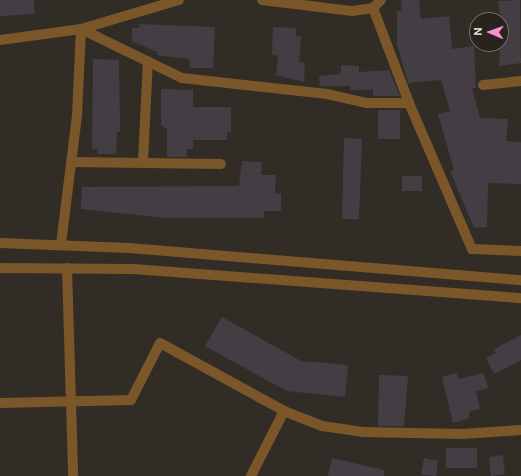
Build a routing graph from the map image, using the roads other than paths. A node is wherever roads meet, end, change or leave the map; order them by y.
1 (178, 0) edge
2 (262, 0) edge
3 (381, 0) edge
4 (373, 8) junction
5 (81, 29) junction
6 (0, 40) edge
7 (148, 61) junction
8 (521, 81) edge
9 (482, 85) dead end
10 (409, 103) junction
11 (72, 162) junction
12 (143, 162) junction
13 (221, 164) dead end
14 (0, 243) edge
15 (61, 244) junction
16 (521, 251) edge
17 (0, 268) edge
18 (66, 268) junction
19 (521, 280) edge
20 (521, 298) edge
21 (0, 403) edge
22 (69, 403) junction
23 (284, 411) junction
24 (521, 430) edge
25 (73, 476) edge
26 (251, 476) edge

1 - 5 street
2 - 4 street
3 - 4 street
4 - 10 street
5 - 6 street
5 - 7 street
5 - 11 street
7 - 10 street
7 - 12 street
8 - 9 street
10 - 16 street
11 - 12 street
11 - 15 street
12 - 13 street
14 - 15 street
15 - 19 street
17 - 18 street
18 - 20 street
18 - 22 street
21 - 22 street
22 - 23 street
22 - 25 street
23 - 24 street
23 - 26 street

